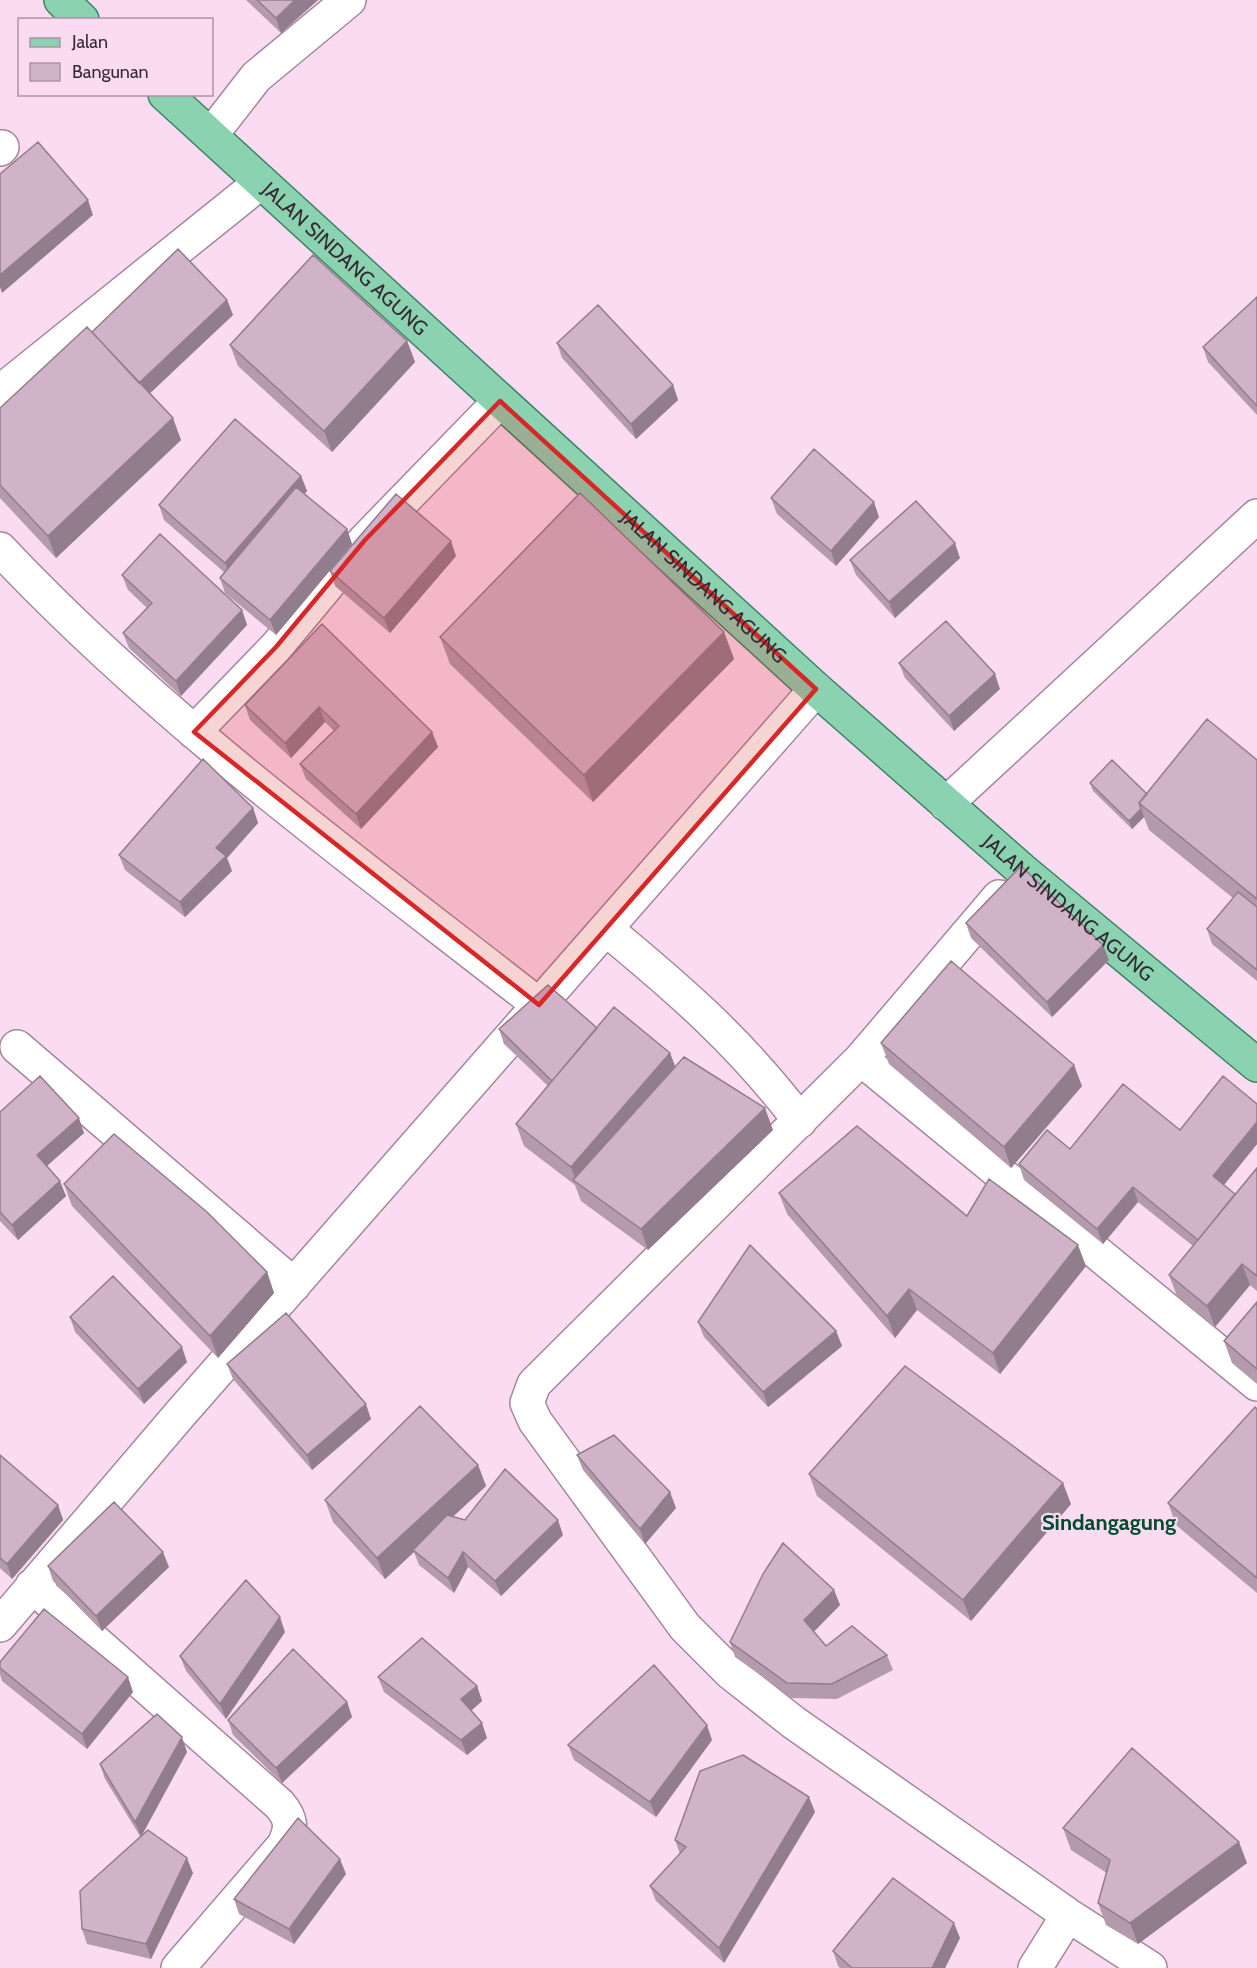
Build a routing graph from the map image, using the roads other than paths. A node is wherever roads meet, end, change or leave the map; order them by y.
1 (61, 0) edge
2 (349, 0) edge
3 (80, 18) edge
4 (167, 96) edge
5 (211, 135) junction
6 (261, 182) junction
7 (0, 392) edge
8 (500, 401) junction
9 (1257, 516) edge
10 (0, 549) edge
11 (816, 689) junction
12 (194, 732) junction
13 (946, 804) junction
14 (1022, 870) junction
15 (606, 929) junction
16 (539, 1005) junction
17 (17, 1047) dead end
18 (861, 1059) junction
19 (1257, 1065) edge
20 (800, 1121) junction
21 (294, 1285) junction
22 (1257, 1384) edge
23 (12, 1601) edge
24 (1068, 1915) junction
25 (178, 1968) edge
26 (1035, 1968) edge
27 (1150, 1968) edge

1 - 3 main road
2 - 5 street
4 - 5 main road, JALAN SINDANG AGUNG
5 - 6 main road, JALAN SINDANG AGUNG
6 - 7 street
6 - 8 main road, JALAN SINDANG AGUNG
8 - 11 main road, JALAN SINDANG AGUNG
8 - 12 street
9 - 13 street
10 - 12 street
11 - 13 main road, JALAN SINDANG AGUNG
11 - 15 street
12 - 16 street
13 - 14 main road, JALAN SINDANG AGUNG
14 - 18 street
14 - 19 main road, JALAN SINDANG AGUNG
15 - 16 street
15 - 20 street
16 - 21 street
17 - 21 street
18 - 20 street
18 - 22 street
20 - 24 street
21 - 23 street
23 - 25 street
24 - 26 street
24 - 27 street

